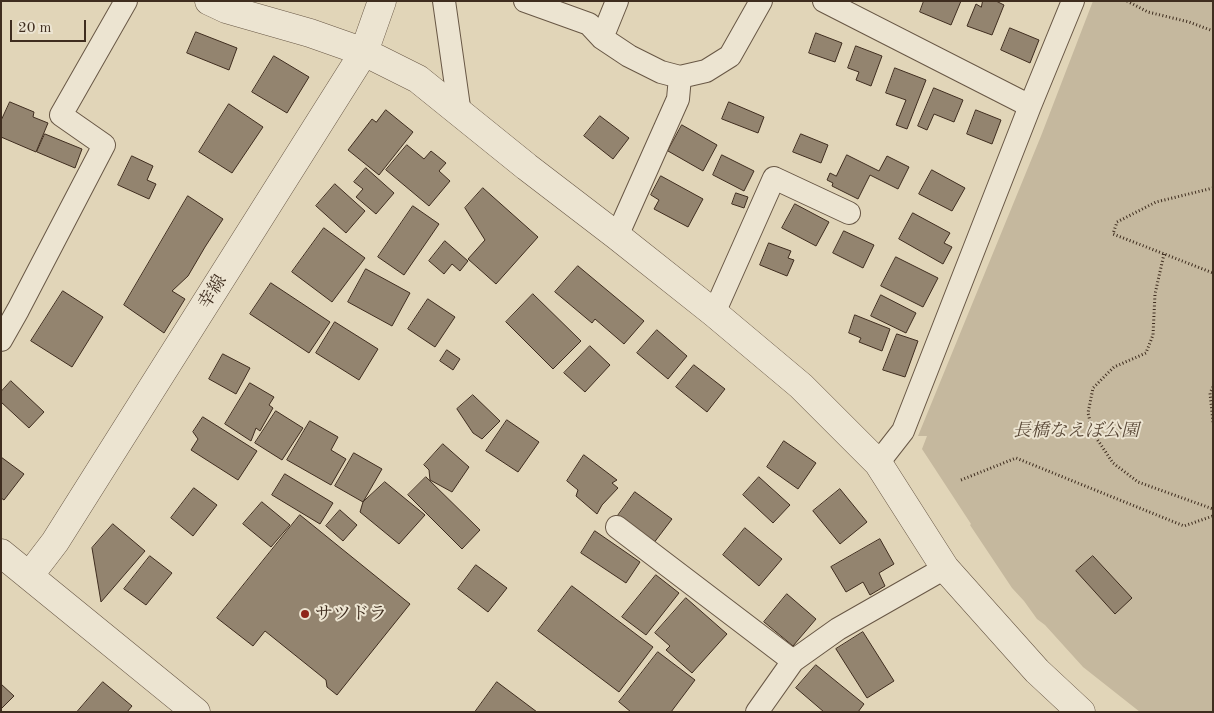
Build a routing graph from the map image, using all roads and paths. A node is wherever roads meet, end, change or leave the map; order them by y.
1 (126, 1) edge
2 (209, 1) edge
3 (382, 1) edge
4 (444, 1) edge
5 (525, 1) edge
6 (618, 1) edge
7 (761, 1) edge
8 (824, 1) edge
9 (1073, 1) edge
10 (1127, 1) edge
11 (1213, 31) edge
12 (602, 38) junction
13 (364, 52) junction
14 (680, 77) junction
15 (1030, 106) junction
16 (460, 114) junction
17 (1213, 188) edge
18 (849, 213) dead end
19 (617, 236) junction
20 (1164, 254) junction
21 (1213, 273) edge
22 (714, 314) junction
23 (1, 340) edge
24 (1213, 387) edge
25 (1213, 422) edge
26 (878, 463) junction
27 (961, 480) dead end
28 (1213, 510) edge
29 (1213, 516) edge
30 (617, 526) dead end
31 (1, 553) edge
32 (945, 568) junction
33 (29, 576) junction
34 (793, 661) junction
35 (196, 712) edge
36 (757, 712) edge
37 (1081, 712) edge

1 - 23 street
2 - 13 street
3 - 13 street, 幸線
4 - 16 street
5 - 12 street
6 - 12 street
7 - 14 street
8 - 15 street
9 - 15 street
10 - 11 path
12 - 14 street
13 - 16 street
13 - 33 street, 幸線
14 - 19 street
15 - 26 street
16 - 19 street
17 - 20 path
18 - 22 street
19 - 22 street
20 - 21 path
20 - 28 path
22 - 26 street
24 - 25 path
26 - 32 street
27 - 29 path
30 - 34 street
31 - 33 street
32 - 34 street
32 - 37 street
33 - 35 street
34 - 36 street

